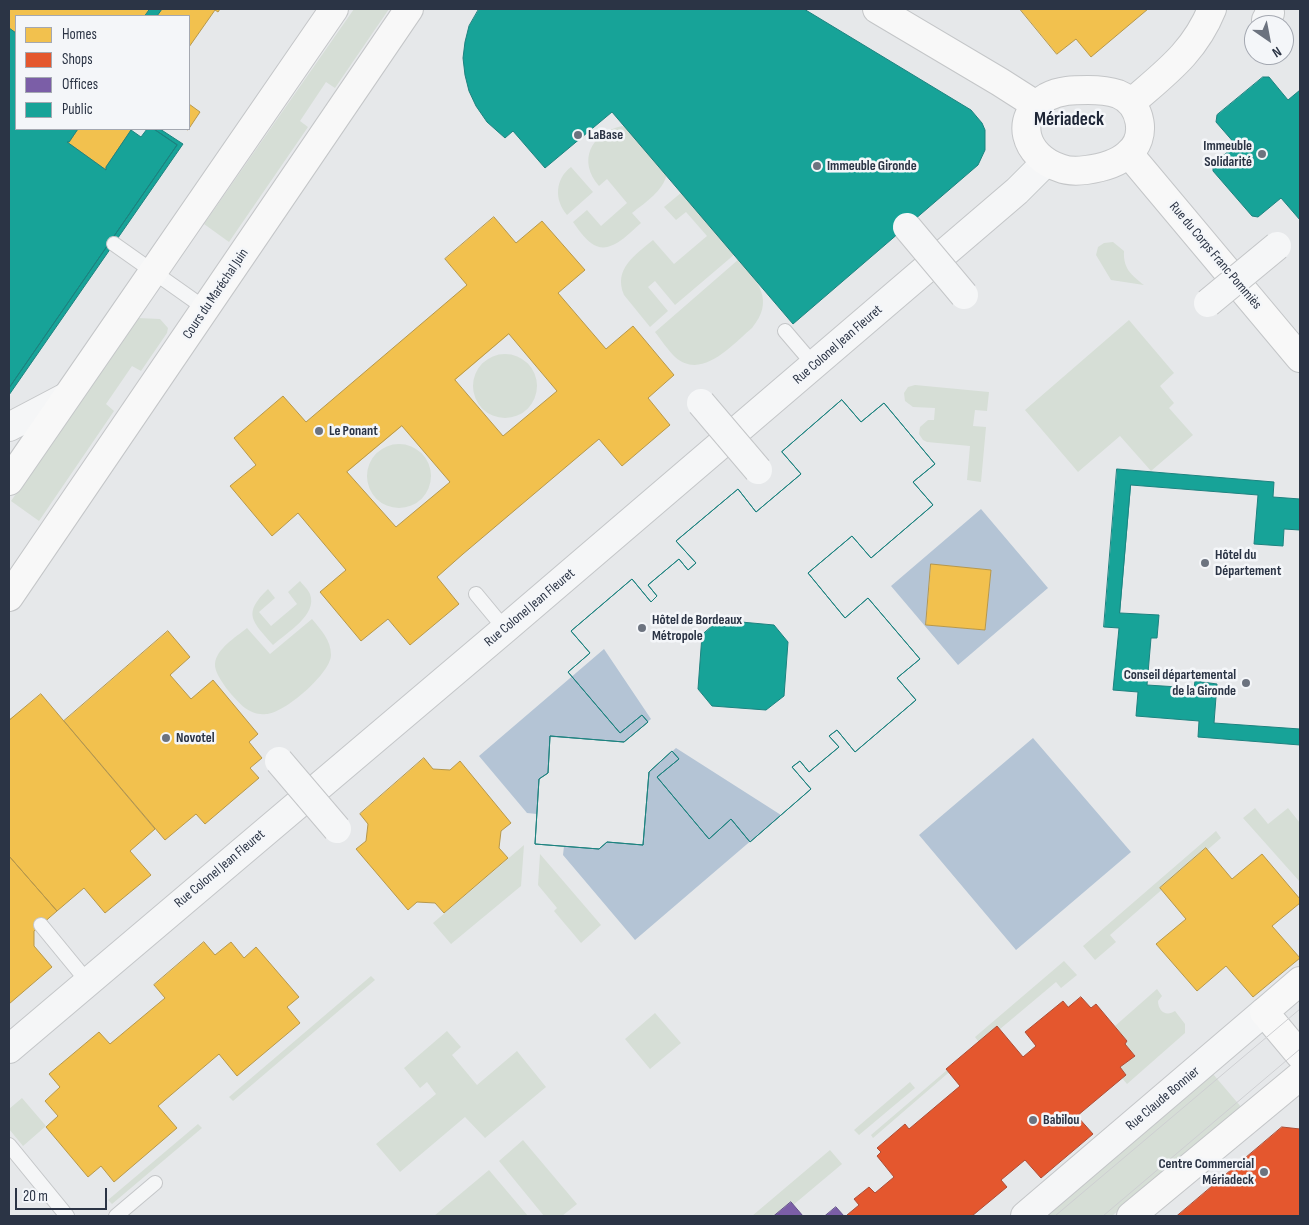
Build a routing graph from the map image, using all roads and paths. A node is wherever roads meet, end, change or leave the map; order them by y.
1 (334, 9) edge
2 (409, 9) edge
3 (877, 9) edge
4 (1212, 9) edge
5 (1131, 103) junction
6 (1036, 105) junction
7 (1129, 154) junction
8 (1046, 162) junction
9 (907, 226) dead end
10 (114, 244) dead end
11 (1277, 246) dead end
12 (153, 271) junction
13 (964, 295) dead end
14 (1208, 303) dead end
15 (206, 309) junction
16 (785, 331) dead end
17 (1300, 358) edge
18 (814, 365) junction
19 (66, 397) junction
20 (701, 403) dead end
21 (9, 427) edge
22 (758, 470) dead end
23 (9, 481) edge
24 (13, 582) edge
25 (476, 594) dead end
26 (505, 629) junction
27 (279, 761) dead end
28 (337, 829) dead end
29 (41, 925) dead end
30 (88, 981) junction
31 (1300, 981) edge
32 (1264, 1012) junction
33 (9, 1049) edge
34 (1300, 1055) edge
35 (1300, 1076) edge
36 (9, 1145) edge
37 (155, 1183) dead end
38 (67, 1216) edge
39 (116, 1216) edge
40 (1025, 1216) edge
41 (1131, 1216) edge

1 - 12 main road
2 - 15 main road, Cours du Maréchal Juin
3 - 6 main road
4 - 5 main road
5 - 6 main road
5 - 7 main road
6 - 8 main road
7 - 8 main road
7 - 17 main road, Rue du Corps Franc Pommiès
8 - 18 street, Rue Colonel Jean Fleuret
9 - 13 street, bridge
10 - 12 lane
11 - 14 street, bridge
12 - 15 lane
12 - 19 main road
15 - 24 main road, Cours du Maréchal Juin
16 - 18 lane
18 - 26 street, Rue Colonel Jean Fleuret
19 - 21 street
19 - 23 main road
20 - 22 street, bridge
25 - 26 lane
26 - 30 street, Rue Colonel Jean Fleuret
27 - 28 street, bridge
29 - 30 lane
30 - 33 street, Rue Colonel Jean Fleuret
31 - 32 main road, Rue Claude Bonnier
32 - 34 main road
32 - 40 street, Rue Claude Bonnier
35 - 41 main road
36 - 38 lane
37 - 39 lane

